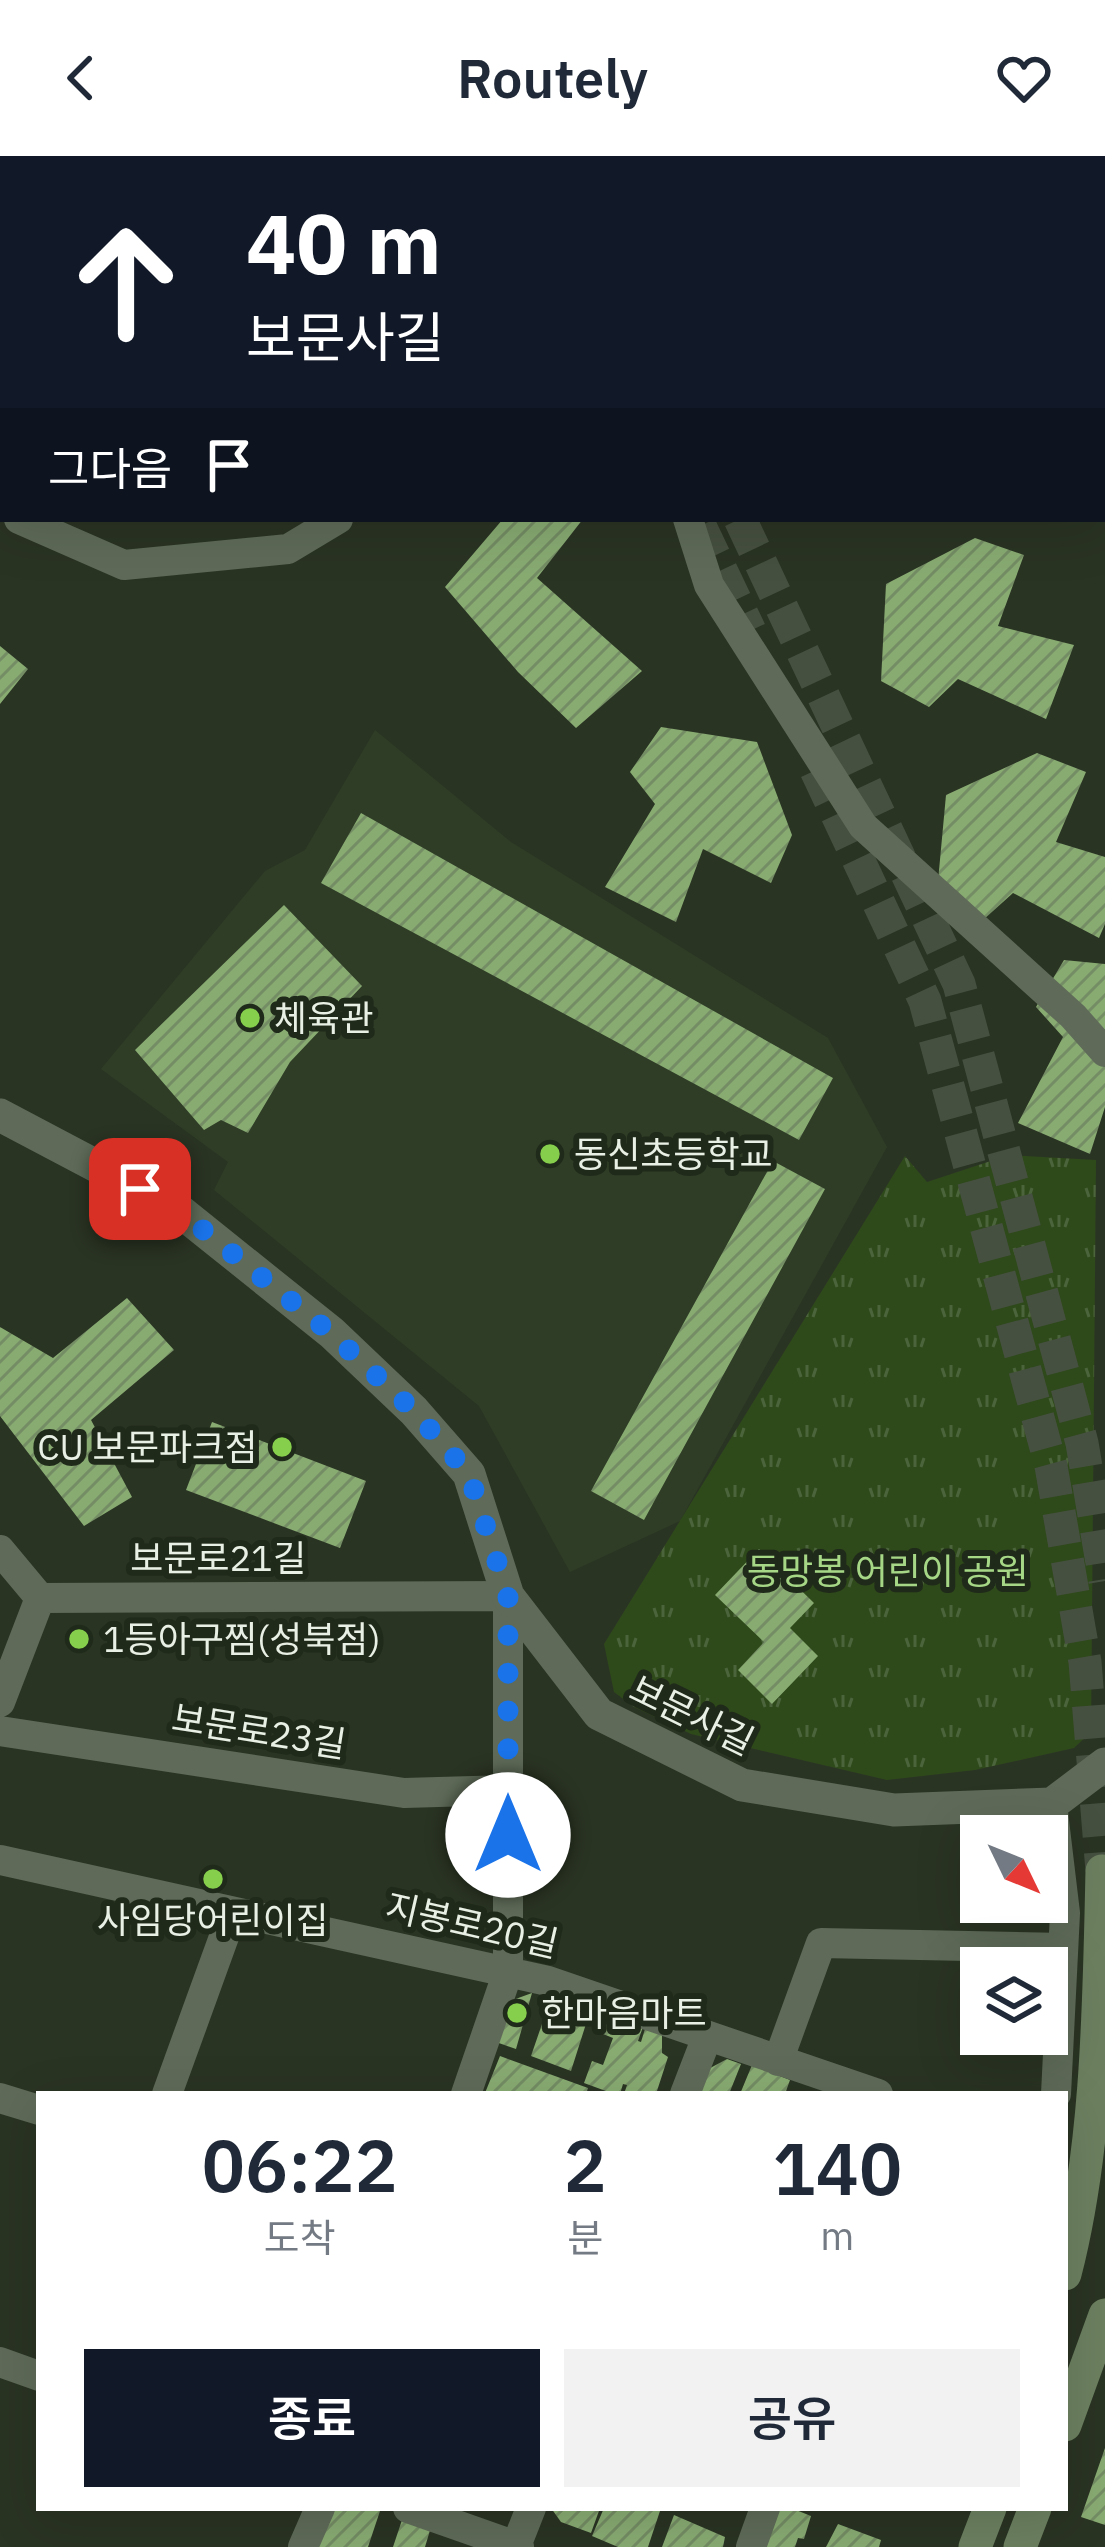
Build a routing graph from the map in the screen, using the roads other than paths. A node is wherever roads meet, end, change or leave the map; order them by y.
1 (26, 522) edge
2 (333, 522) edge
3 (689, 522) edge
4 (1105, 1052) edge
5 (0, 1114) edge
6 (0, 1550) edge
7 (508, 1596) junction
8 (40, 1598) junction
9 (0, 1702) edge
10 (0, 1731) edge
11 (1105, 1765) edge
12 (508, 1790) junction
13 (1052, 1804) junction
14 (0, 1860) edge
15 (1102, 1870) edge
16 (233, 1912) junction
17 (1015, 1947) edge
18 (1063, 1947) edge
19 (508, 1972) junction
20 (707, 2037) junction
21 (1059, 2055) edge
22 (778, 2061) junction
23 (168, 2091) edge
24 (467, 2091) edge
25 (687, 2091) edge
26 (869, 2091) edge
27 (1057, 2091) edge
28 (0, 2098) edge
29 (36, 2109) edge
30 (1068, 2256) edge
31 (1105, 2315) edge
32 (0, 2362) edge
33 (36, 2375) edge
34 (1068, 2417) edge
35 (319, 2511) edge
36 (416, 2511) edge
37 (530, 2511) edge
38 (764, 2511) edge
39 (989, 2511) edge
40 (1034, 2511) edge
41 (303, 2547) edge
42 (518, 2547) edge
43 (751, 2547) edge
44 (975, 2547) edge
45 (1021, 2547) edge

1 - 2 street
3 - 4 street
5 - 7 street, 보문사길
6 - 8 street
7 - 8 street, 보문로21길
7 - 12 street
7 - 13 street, 보문사길
8 - 9 street
10 - 12 street, 보문로23길
11 - 13 street
12 - 19 street
13 - 18 street
14 - 16 street, 지봉로20길
15 - 30 main road
16 - 19 street, 지봉로20길
16 - 23 street
17 - 22 street
19 - 20 street, 지봉로20길
19 - 24 street
20 - 22 street, 지봉로20길
20 - 25 street
21 - 27 street
22 - 26 street, 지봉로20길
28 - 29 street
31 - 34 main road
32 - 33 street
35 - 41 street
36 - 42 street
37 - 42 street
38 - 43 street
39 - 44 main road
40 - 45 main road

